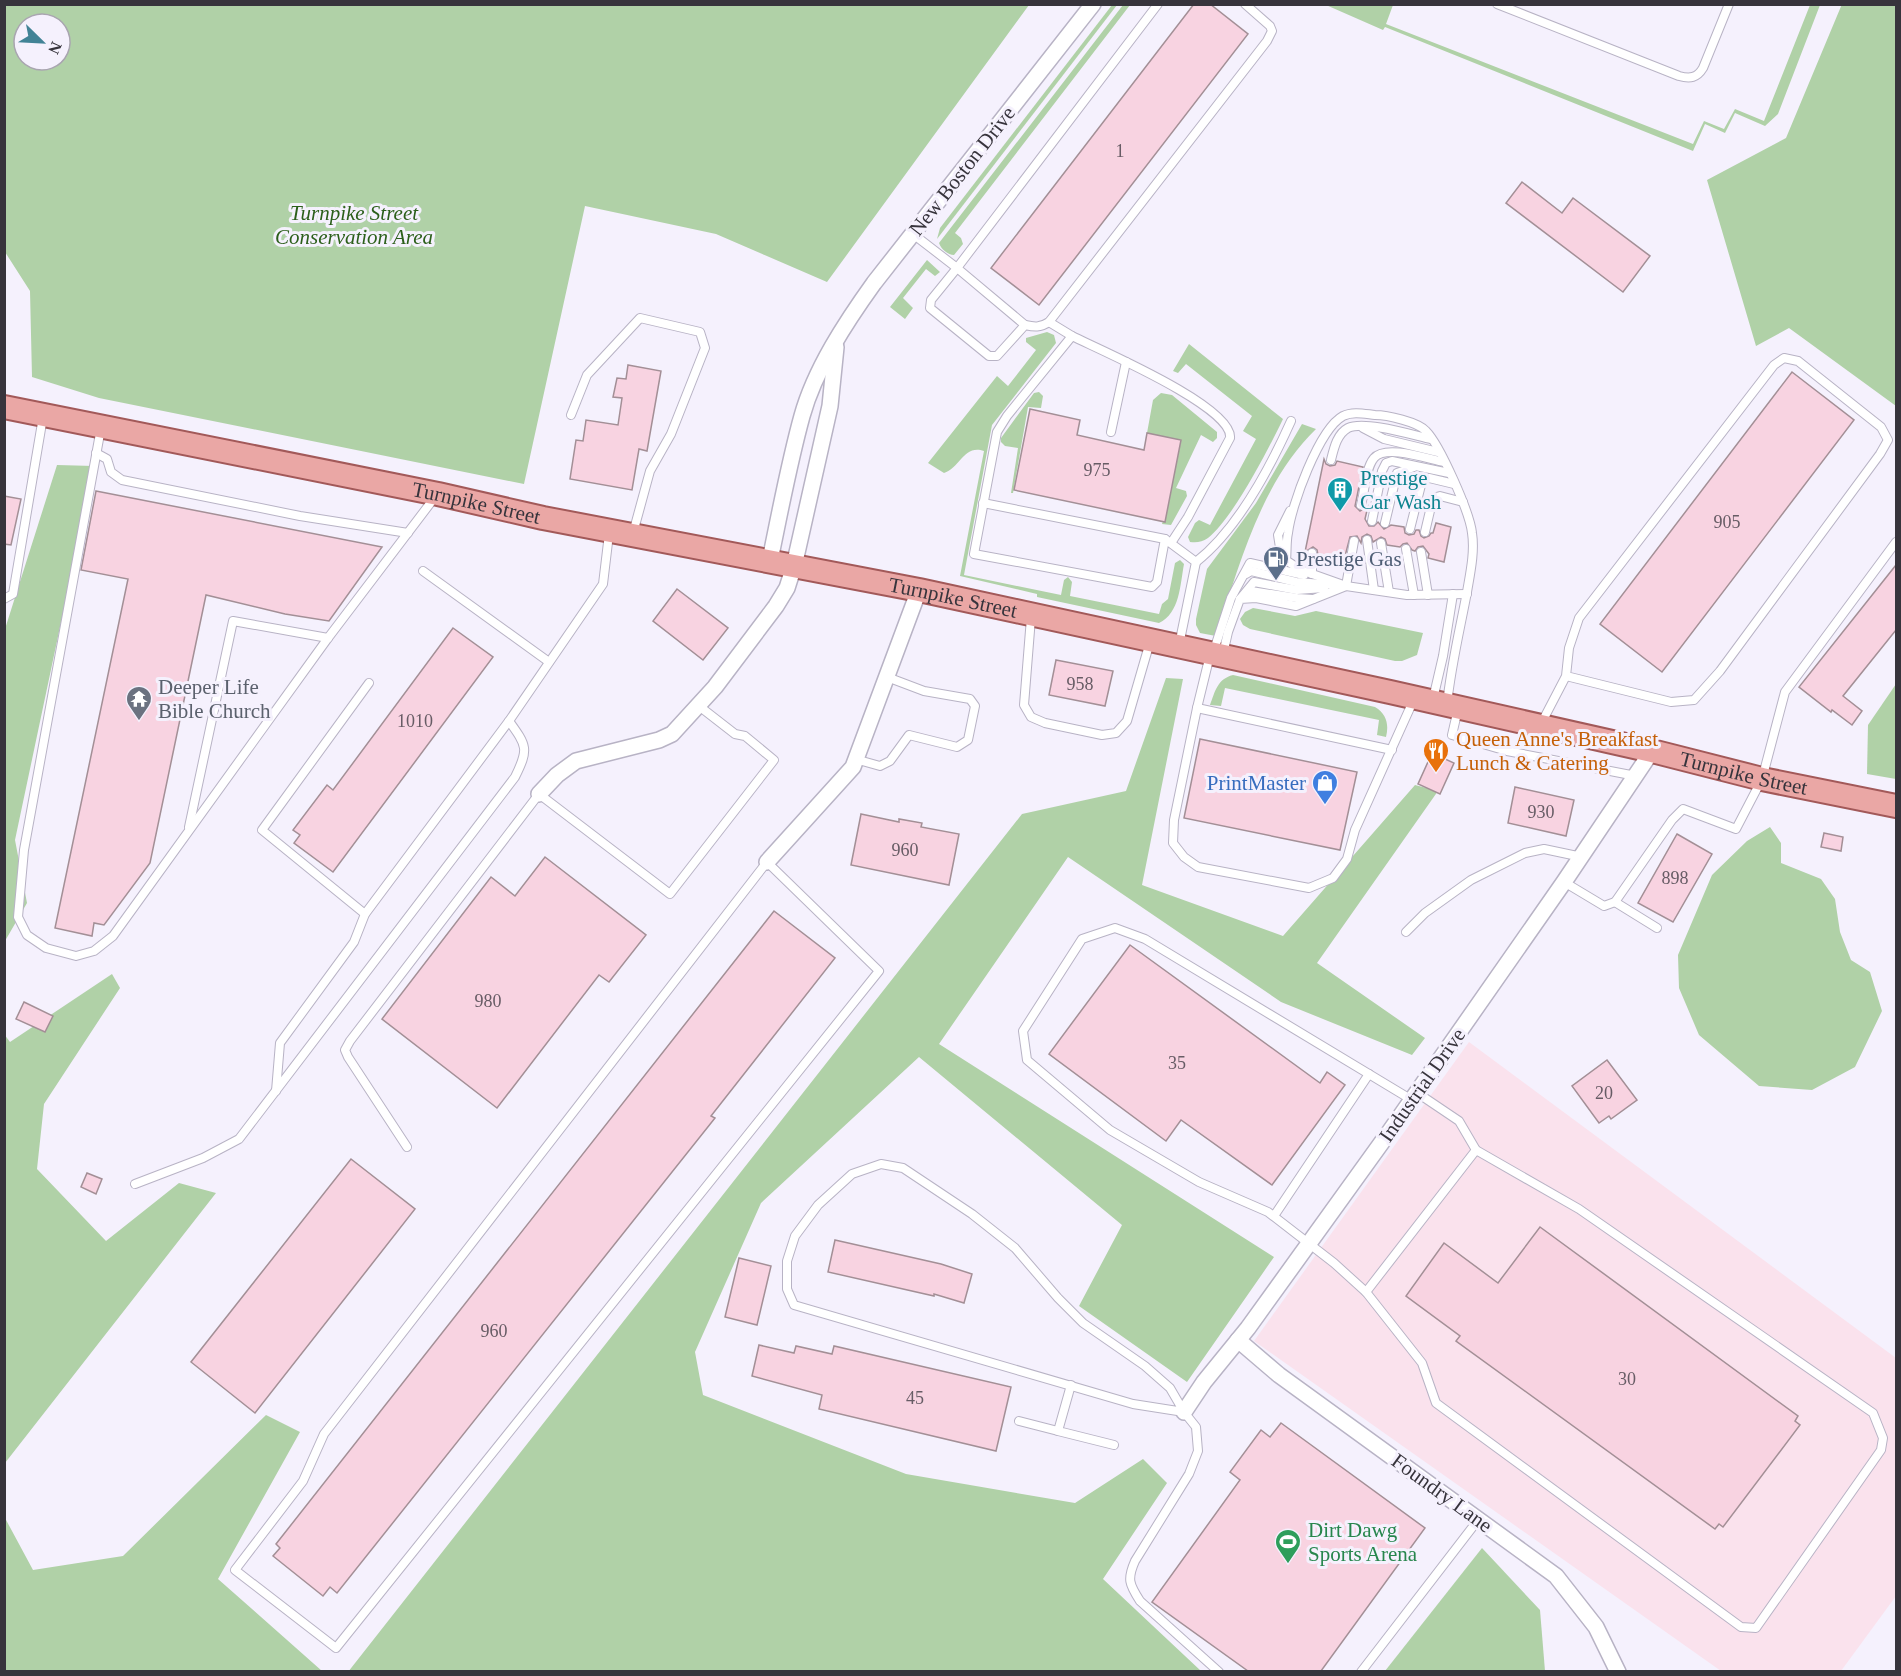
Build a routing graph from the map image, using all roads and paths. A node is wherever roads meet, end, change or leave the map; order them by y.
1 (1093, 4) edge
2 (1158, 4) edge
3 (1245, 4) edge
4 (1497, 4) edge
5 (1729, 4) edge
6 (913, 234) junction
7 (957, 268) junction
8 (1049, 322) junction
9 (1024, 325) junction
10 (1072, 336) junction
11 (837, 340) junction
12 (1126, 362) junction
13 (4, 407) edge
14 (43, 415) junction
15 (571, 415) dead end
16 (1291, 422) dead end
17 (1359, 426) junction
18 (101, 428) junction
19 (1111, 432) dead end
20 (1431, 439) junction
21 (1438, 452) junction
22 (96, 453) junction
23 (1331, 460) dead end
24 (1444, 462) junction
25 (1418, 466) junction
26 (1449, 473) junction
27 (1454, 484) junction
28 (438, 494) junction
29 (1463, 502) junction
30 (983, 503) junction
31 (1361, 505) dead end
32 (1372, 521) dead end
33 (1385, 523) dead end
34 (1410, 528) dead end
35 (610, 529) junction
36 (1425, 532) dead end
37 (408, 533) junction
38 (633, 534) junction
39 (1367, 540) dead end
40 (1168, 541) junction
41 (1354, 542) dead end
42 (1896, 542) edge
43 (1381, 543) dead end
44 (1406, 549) dead end
45 (1421, 552) dead end
46 (1312, 553) dead end
47 (770, 560) junction
48 (1196, 562) junction
49 (794, 566) junction
50 (423, 571) dead end
51 (1312, 574) junction
52 (1346, 586) junction
53 (919, 590) junction
54 (1374, 590) junction
55 (1389, 592) junction
56 (1453, 594) junction
57 (1467, 594) junction
58 (1414, 595) junction
59 (1428, 595) junction
60 (4, 599) edge
61 (1236, 599) junction
62 (1031, 614) junction
63 (328, 638) junction
64 (1151, 640) junction
65 (1179, 646) junction
66 (1215, 654) junction
67 (549, 662) junction
68 (1566, 676) junction
69 (886, 677) junction
70 (369, 683) dead end
71 (1438, 703) junction
72 (699, 706) junction
73 (1197, 708) junction
74 (509, 721) junction
75 (1540, 726) junction
76 (1392, 750) junction
77 (1652, 751) junction
78 (855, 759) junction
79 (1636, 776) junction
80 (1762, 779) junction
81 (539, 794) junction
82 (1896, 806) edge
83 (189, 830) junction
84 (1582, 857) junction
85 (767, 862) junction
86 (1564, 882) junction
87 (1615, 902) junction
88 (365, 914) junction
89 (1657, 928) dead end
90 (1406, 932) dead end
91 (1369, 1074) junction
92 (276, 1091) junction
93 (1414, 1096) junction
94 (407, 1147) dead end
95 (1476, 1150) junction
96 (135, 1184) dead end
97 (1274, 1216) junction
98 (1307, 1244) junction
99 (1366, 1292) junction
100 (1238, 1340) junction
101 (1071, 1385) junction
102 (1184, 1412) junction
103 (1019, 1421) dead end
104 (1058, 1431) junction
105 (1114, 1445) dead end
106 (1478, 1520) junction
107 (1219, 1671) edge
108 (1361, 1671) edge
109 (1618, 1671) edge

1 - 6 street, New Boston Drive
2 - 7 lane
3 - 8 lane
4 - 5 lane
6 - 7 lane
6 - 11 street, New Boston Drive
7 - 9 lane
7 - 9 lane
8 - 9 lane
8 - 10 lane
10 - 12 lane
10 - 30 lane
11 - 47 street, New Boston Drive
11 - 49 street, New Boston Drive
12 - 19 lane
12 - 40 lane
13 - 14 main road, Turnpike Street
14 - 18 main road, Turnpike Street
14 - 60 lane
15 - 38 lane
16 - 48 lane
17 - 20 lane
17 - 21 lane
17 - 23 lane
18 - 22 lane
18 - 28 main road, Turnpike Street
20 - 21 lane
20 - 51 lane
21 - 24 lane
22 - 37 lane
22 - 83 lane
24 - 26 lane
24 - 31 lane
25 - 26 lane
25 - 32 lane
25 - 33 lane
26 - 27 lane
27 - 29 lane
27 - 34 lane
28 - 35 main road, Turnpike Street
28 - 37 lane
29 - 36 lane
29 - 57 lane
30 - 40 lane
30 - 40 lane
35 - 38 main road, Turnpike Street
35 - 67 lane
37 - 63 lane
38 - 47 main road, Turnpike Street
39 - 54 lane
40 - 48 lane
41 - 52 lane
42 - 80 lane
43 - 55 lane
44 - 58 lane
45 - 59 lane
46 - 51 lane
47 - 49 main road, Turnpike Street
48 - 65 lane
49 - 53 main road, Turnpike Street
49 - 72 street, New Boston Drive
50 - 67 lane
51 - 52 lane
52 - 54 lane
52 - 61 lane
52 - 61 lane
52 - 61 lane
53 - 62 main road, Turnpike Street
53 - 69 street
54 - 55 lane
55 - 58 lane
56 - 57 lane
56 - 59 lane
56 - 71 lane
57 - 71 lane
58 - 59 lane
61 - 66 lane
62 - 64 main road, Turnpike Street
62 - 64 lane
63 - 83 lane
63 - 83 lane
64 - 65 main road, Turnpike Street
65 - 66 main road, Turnpike Street
66 - 71 main road, Turnpike Street
66 - 73 lane
67 - 74 lane
68 - 68 lane
68 - 75 lane
69 - 78 street
69 - 78 lane
70 - 88 lane
71 - 75 main road, Turnpike Street
71 - 76 lane
71 - 79 lane
72 - 81 street, New Boston Drive
72 - 81 lane
73 - 76 lane
73 - 76 lane
74 - 88 lane
74 - 92 lane
75 - 77 main road, Turnpike Street
77 - 79 street, Industrial Drive
77 - 80 main road, Turnpike Street
78 - 85 street
79 - 84 street, Industrial Drive
80 - 82 main road, Turnpike Street
80 - 87 lane
81 - 94 lane
84 - 86 street, Industrial Drive
84 - 90 lane
85 - 85 lane
86 - 87 lane
86 - 93 street, Industrial Drive
87 - 89 lane
88 - 92 lane
91 - 93 lane
91 - 97 lane
91 - 97 lane
92 - 96 lane
93 - 95 lane
93 - 98 street, Industrial Drive
95 - 99 lane
95 - 99 lane
97 - 98 lane
98 - 99 lane
98 - 100 street, Industrial Drive
100 - 102 street, Industrial Drive
100 - 106 street, Foundry Lane
101 - 102 lane
101 - 102 lane
101 - 104 lane
102 - 107 lane
103 - 104 lane
104 - 105 lane
106 - 108 lane
106 - 109 street, Foundry Lane

